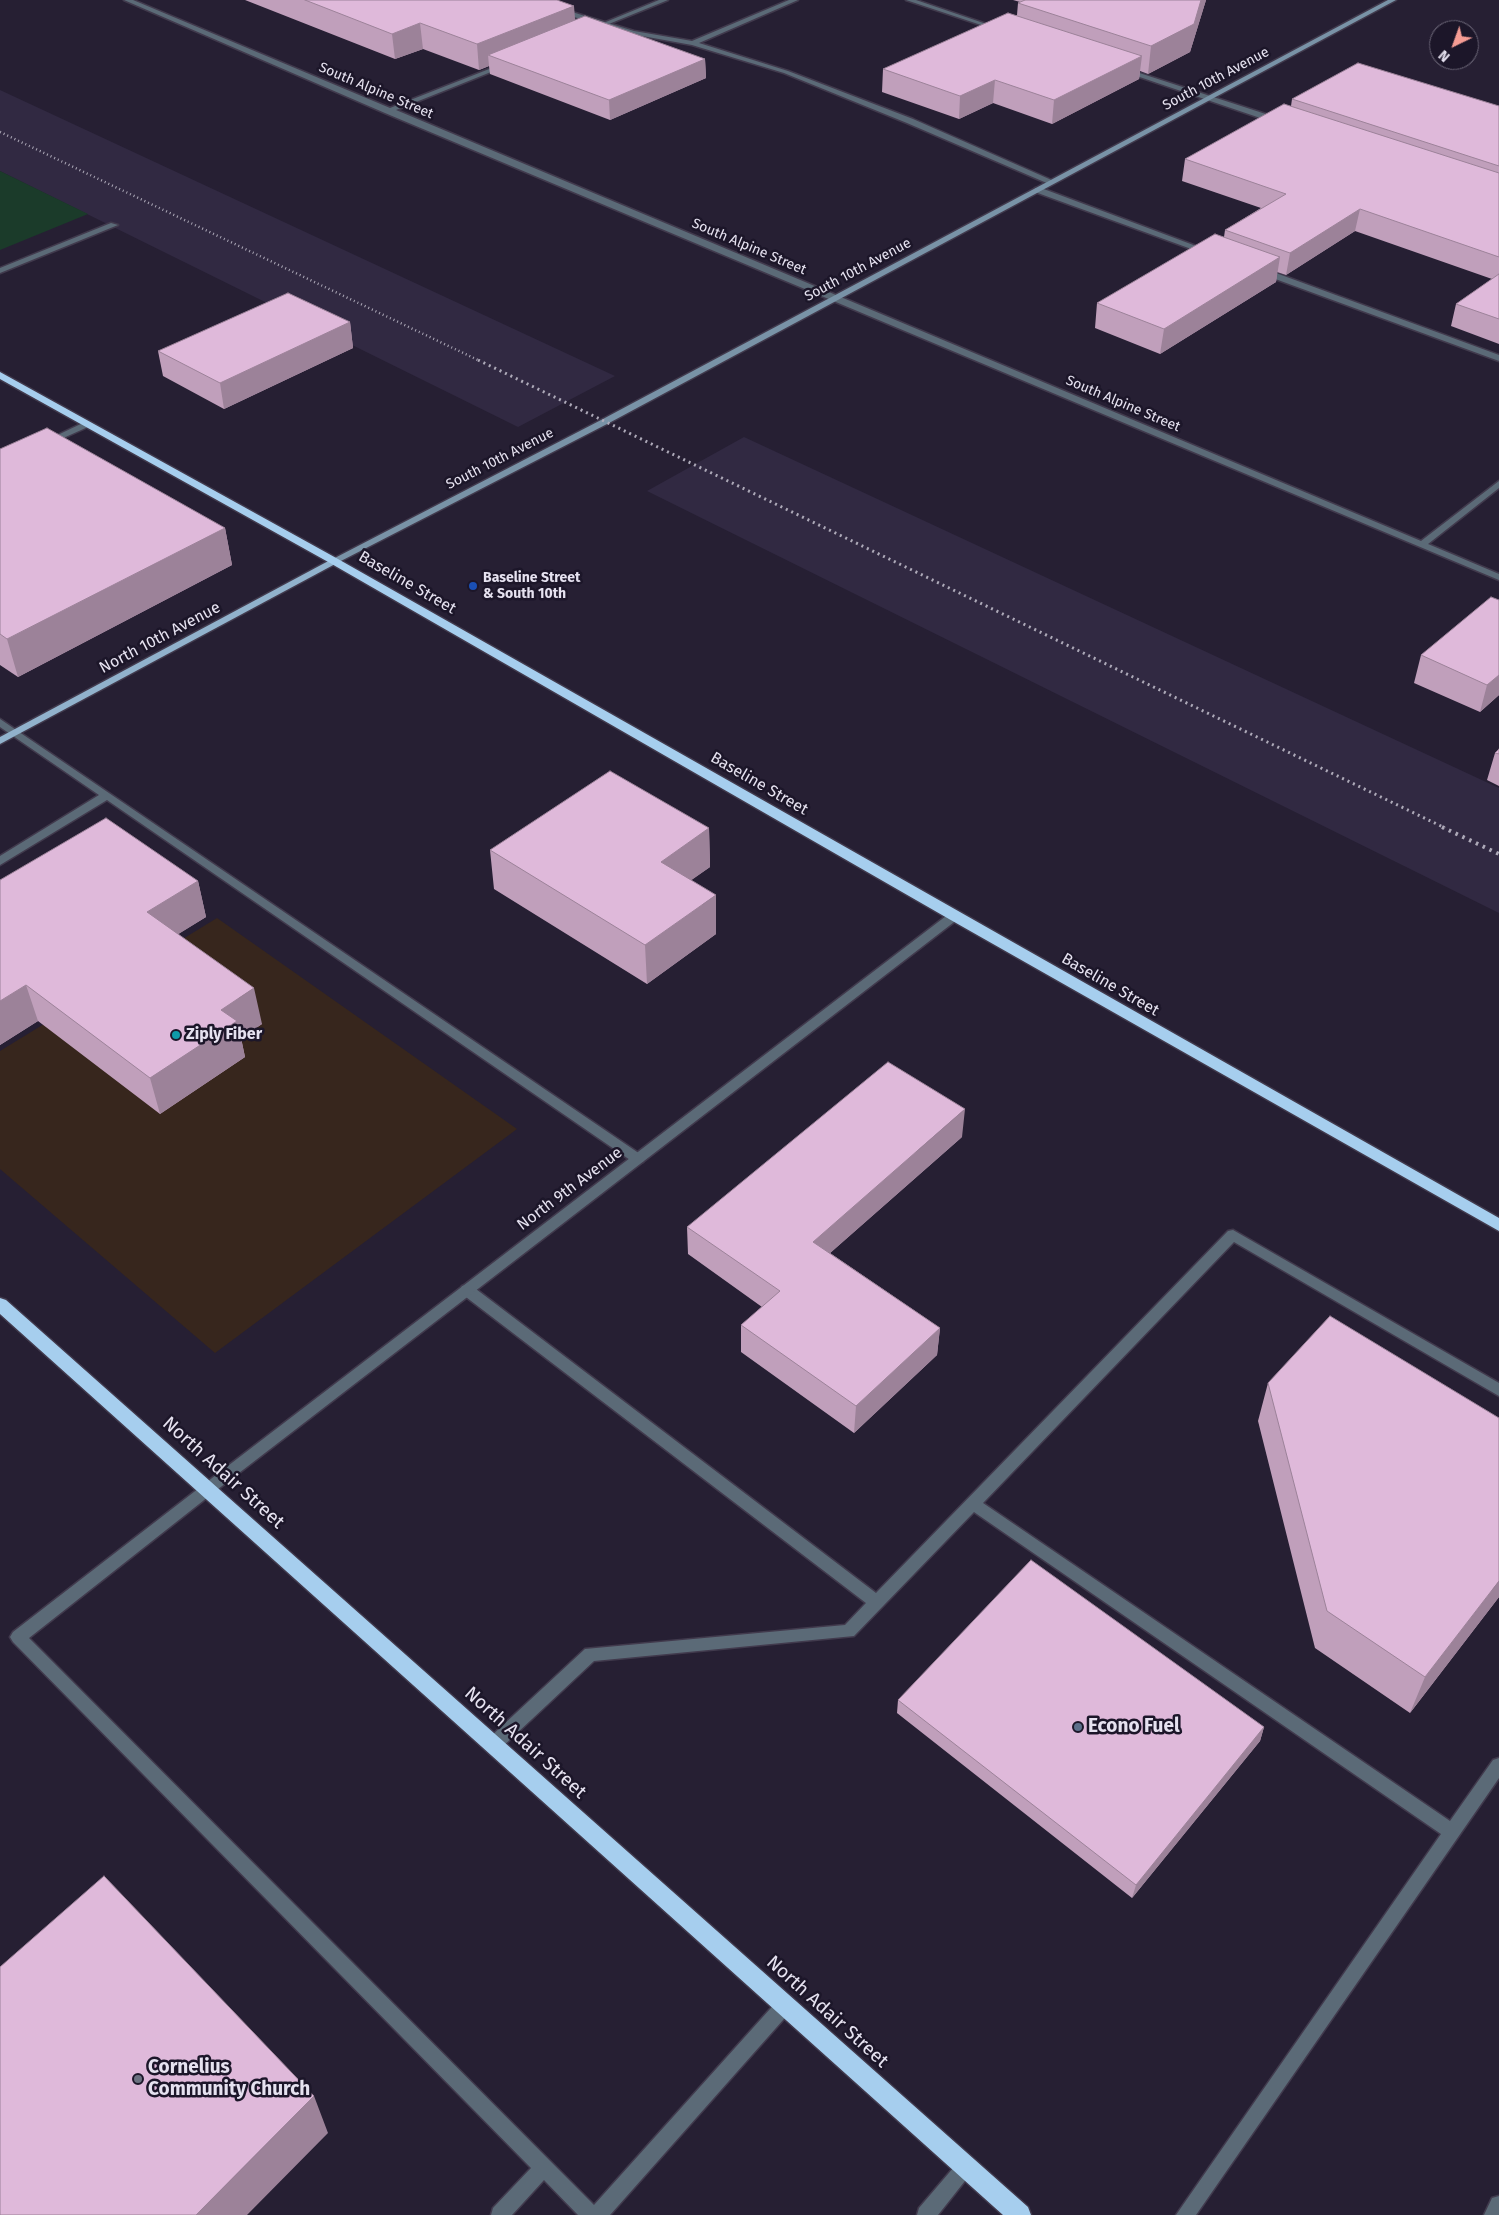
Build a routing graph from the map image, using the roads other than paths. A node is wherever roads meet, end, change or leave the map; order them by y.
1 (127, 0) edge
2 (528, 0) edge
3 (665, 0) edge
4 (795, 0) edge
5 (908, 0) edge
6 (1394, 0) edge
7 (605, 24) junction
8 (587, 31) edge
9 (1003, 31) edge
10 (693, 43) junction
11 (514, 60) edge
12 (1116, 68) edge
13 (1210, 98) junction
14 (388, 111) junction
15 (1284, 123) edge
16 (1052, 182) junction
17 (1038, 190) junction
18 (114, 225) dead end
19 (1213, 254) edge
20 (1250, 267) edge
21 (0, 271) edge
22 (836, 298) junction
23 (1499, 358) edge
24 (2, 378) edge
25 (87, 424) junction
26 (34, 448) edge
27 (1499, 484) edge
28 (1421, 545) junction
29 (334, 561) junction
30 (1499, 577) edge
31 (0, 722) edge
32 (16, 733) junction
33 (0, 741) edge
34 (107, 795) junction
35 (0, 861) edge
36 (954, 916) junction
37 (638, 1159) junction
38 (1499, 1225) edge
39 (467, 1290) junction
40 (0, 1304) edge
41 (1499, 1390) edge
42 (208, 1489) junction
43 (972, 1503) junction
44 (877, 1603) junction
45 (494, 1744) junction
46 (1499, 1765) edge
47 (1452, 1832) junction
48 (785, 2005) junction
49 (966, 2166) junction
50 (544, 2168) junction
51 (1499, 2205) edge
52 (500, 2215) edge
53 (591, 2215) edge
54 (598, 2215) edge
55 (926, 2215) edge
56 (1020, 2215) edge
57 (1185, 2215) edge
58 (1493, 2215) edge

1 - 14 street, South Alpine Street
2 - 7 street
3 - 7 street
4 - 10 street
5 - 9 street
6 - 13 main road, South 10th Avenue
7 - 8 street
7 - 10 street
10 - 16 street
11 - 14 street
12 - 13 street
13 - 15 street
13 - 16 main road, South 10th Avenue
14 - 22 street, South Alpine Street
16 - 17 main road, South 10th Avenue
17 - 19 street
17 - 22 main road, South 10th Avenue
18 - 21 street
20 - 23 street
22 - 28 street, South Alpine Street
22 - 29 main road, South 10th Avenue
24 - 25 highway, Baseline Street
25 - 26 street
25 - 29 highway, Baseline Street
27 - 28 street
28 - 30 street, South Alpine Street
29 - 32 main road, North 10th Avenue
29 - 36 highway, Baseline Street
31 - 32 street
32 - 33 main road, North 10th Avenue
32 - 34 street
34 - 35 street
34 - 37 street
36 - 37 street, North 9th Avenue
36 - 38 highway, Baseline Street
37 - 39 street, North 9th Avenue
39 - 42 street, North 9th Avenue
39 - 44 street
40 - 42 highway, North Adair Street
41 - 43 street
42 - 45 highway, North Adair Street
42 - 50 street, North 9th Avenue
43 - 44 street
43 - 47 street
44 - 45 street
45 - 48 highway, North Adair Street
46 - 47 street
47 - 57 street
48 - 49 highway, North Adair Street
48 - 54 street
49 - 55 street
49 - 56 highway, North Adair Street
50 - 52 street
50 - 53 street
51 - 58 street

